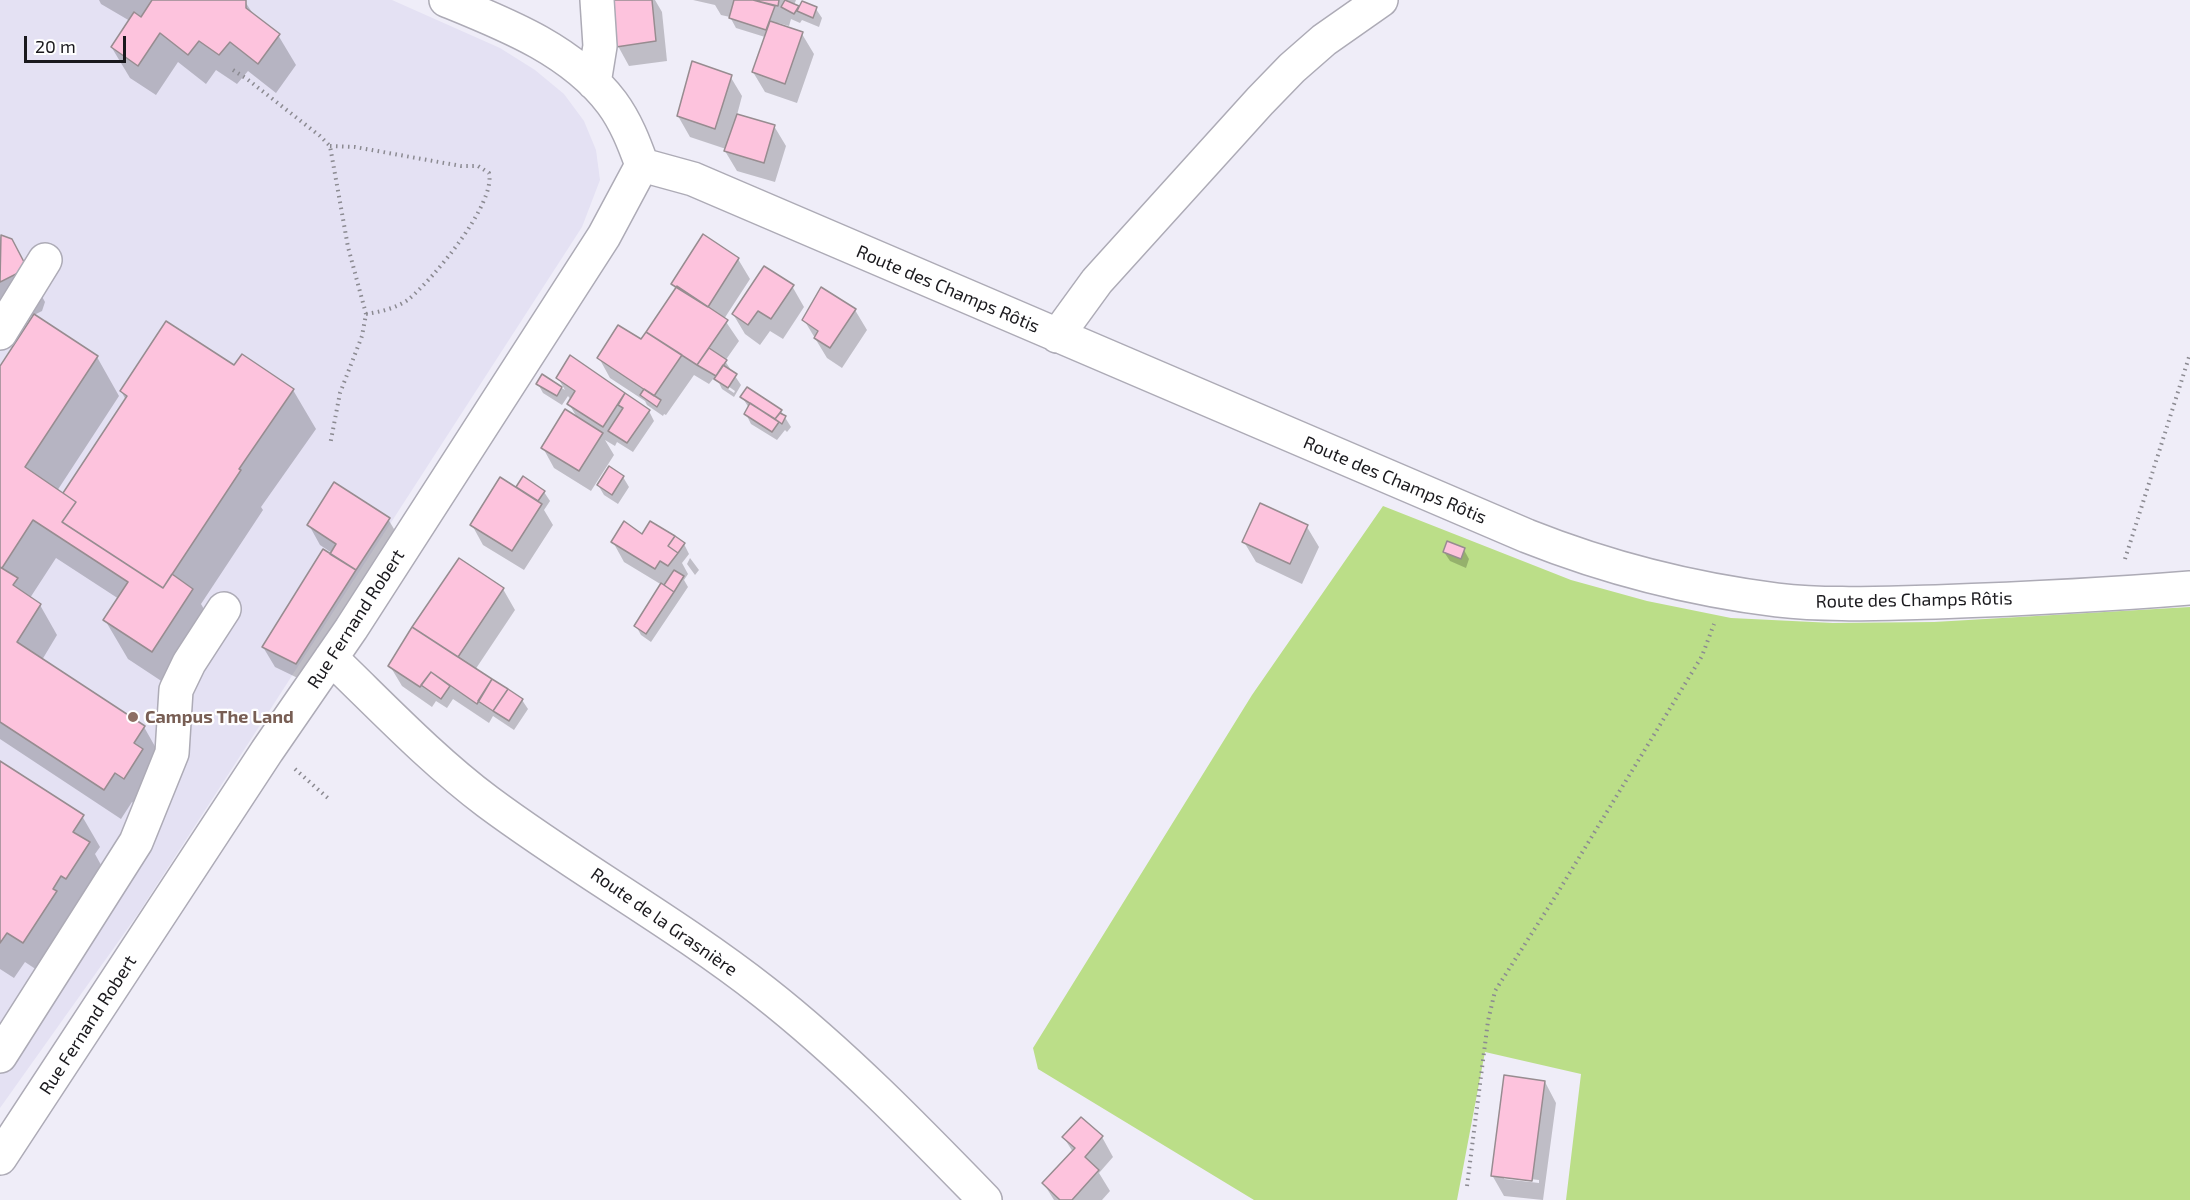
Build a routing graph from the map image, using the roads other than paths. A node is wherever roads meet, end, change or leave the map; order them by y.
1 (446, 0) edge
2 (597, 0) edge
3 (1382, 0) edge
4 (594, 83) junction
5 (642, 165) junction
6 (45, 260) dead end
7 (0, 333) edge
8 (1057, 336) junction
9 (2190, 588) edge
10 (224, 609) dead end
11 (332, 658) junction
12 (0, 1056) edge
13 (0, 1158) edge
14 (985, 1200) edge

1 - 4 street
2 - 4 street
3 - 8 street
4 - 5 street
5 - 8 street, Route des Champs Rôtis
5 - 11 street, Rue Fernand Robert
6 - 7 street
8 - 9 street, Route des Champs Rôtis
10 - 12 street
11 - 13 street, Rue Fernand Robert
11 - 14 street, Route de la Grasnière

